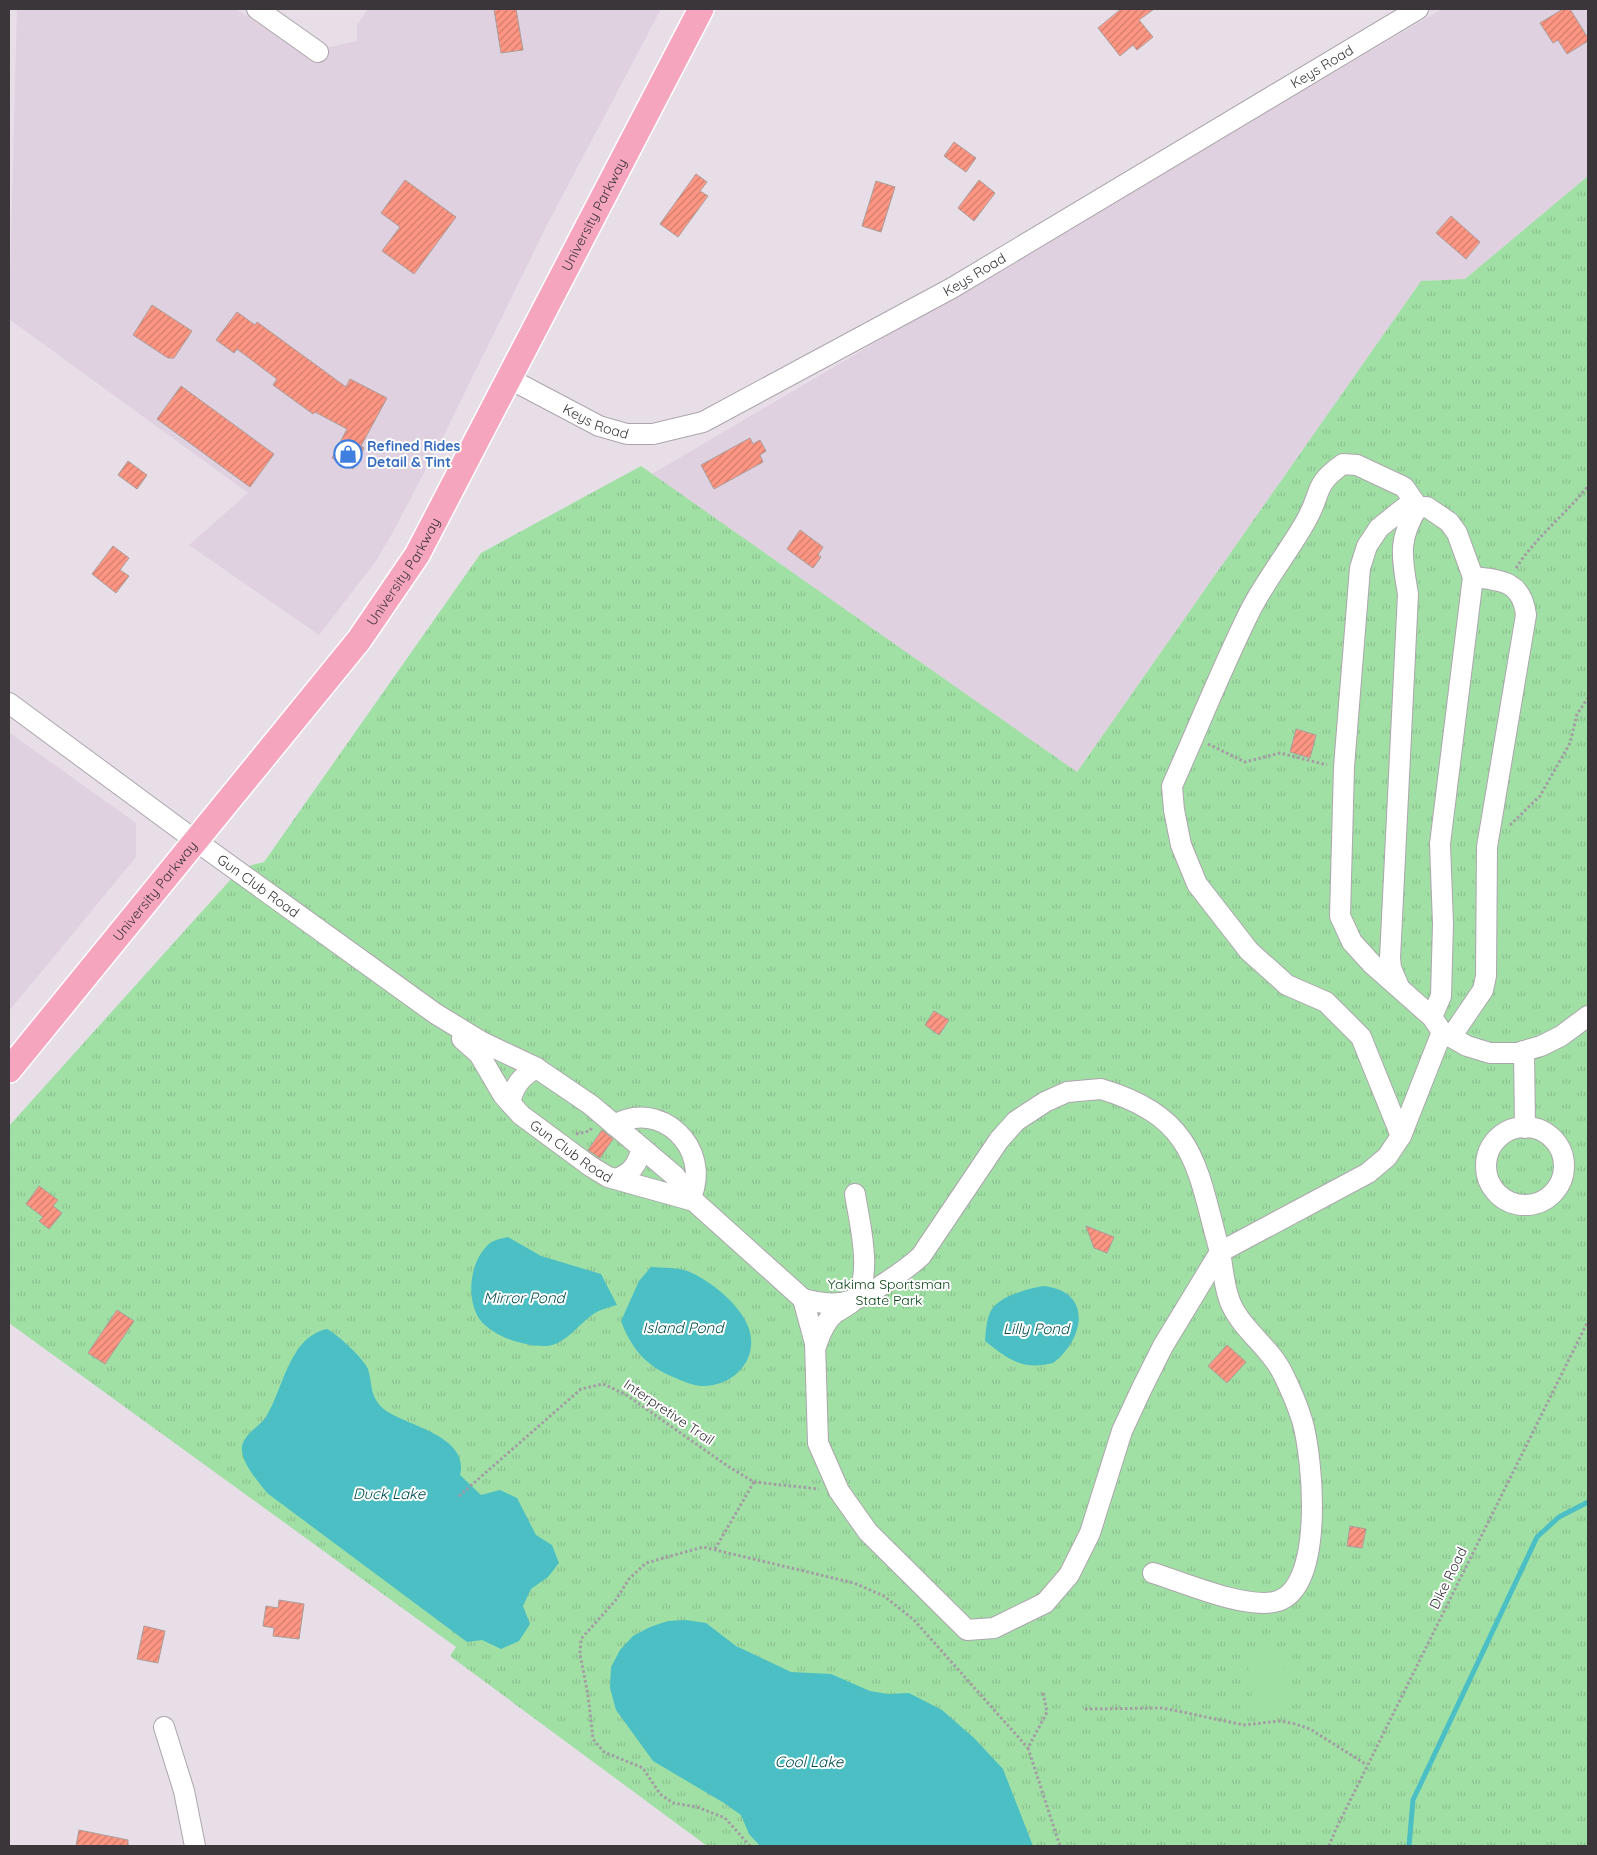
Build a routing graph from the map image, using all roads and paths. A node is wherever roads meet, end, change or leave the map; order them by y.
1 (257, 9) edge
2 (701, 9) edge
3 (1418, 9) edge
4 (318, 52) dead end
5 (510, 379) junction
6 (1588, 486) edge
7 (1418, 508) junction
8 (1473, 577) junction
9 (1508, 584) junction
10 (1588, 698) edge
11 (9, 703) edge
12 (1194, 736) junction
13 (1344, 770) junction
14 (196, 841) junction
15 (1487, 846) junction
16 (1399, 988) junction
17 (436, 1014) junction
18 (1588, 1016) edge
19 (1442, 1029) junction
20 (1524, 1051) junction
21 (537, 1068) junction
22 (9, 1070) edge
23 (510, 1103) junction
24 (608, 1120) junction
25 (1525, 1128) dead end
26 (1401, 1136) junction
27 (554, 1139) junction
28 (642, 1148) junction
29 (616, 1179) junction
30 (855, 1194) dead end
31 (692, 1199) junction
32 (1220, 1252) junction
33 (803, 1299) junction
34 (854, 1300) junction
35 (1588, 1321) edge
36 (816, 1346) junction
37 (754, 1482) junction
38 (839, 1491) junction
39 (459, 1496) dead end
40 (715, 1549) junction
41 (1153, 1573) dead end
42 (1043, 1693) dead end
43 (1085, 1709) dead end
44 (164, 1727) dead end
45 (1028, 1748) junction
46 (1367, 1765) junction
47 (195, 1846) edge
48 (750, 1846) edge
49 (1060, 1846) edge
50 (1329, 1846) edge

1 - 4 street
2 - 5 main road, University Parkway
3 - 5 street, Keys Road
5 - 14 main road, University Parkway
6 - 9 path
7 - 8 street
7 - 12 street
7 - 13 street
7 - 16 street
8 - 9 street
8 - 19 street
9 - 15 street
10 - 15 path
11 - 14 street, Gun Club Road
12 - 13 path
12 - 26 street
13 - 16 street
14 - 17 street, Gun Club Road
14 - 22 main road, University Parkway
15 - 19 street
16 - 19 street
17 - 21 street, Gun Club Road
17 - 23 street, Gun Club Road
18 - 20 street
19 - 20 street
19 - 26 street
20 - 25 street
21 - 23 street
21 - 24 street, Gun Club Road
23 - 27 street, Gun Club Road
24 - 27 path
24 - 28 street, Gun Club Road
24 - 31 street
26 - 32 street
27 - 29 street, Gun Club Road
28 - 29 street
28 - 31 street, Gun Club Road
29 - 31 street, Gun Club Road
30 - 34 street
31 - 33 street, Gun Club Road
32 - 34 street
32 - 38 street
32 - 41 street
33 - 34 street
33 - 36 street
34 - 36 street
35 - 46 path, Dike Road
36 - 38 street
37 - 38 path, Interpretive Trail
37 - 39 path, Interpretive Trail
37 - 40 path
40 - 45 path
40 - 48 path
42 - 45 path
43 - 46 path
44 - 47 street
45 - 49 path
46 - 50 path, Dike Road

